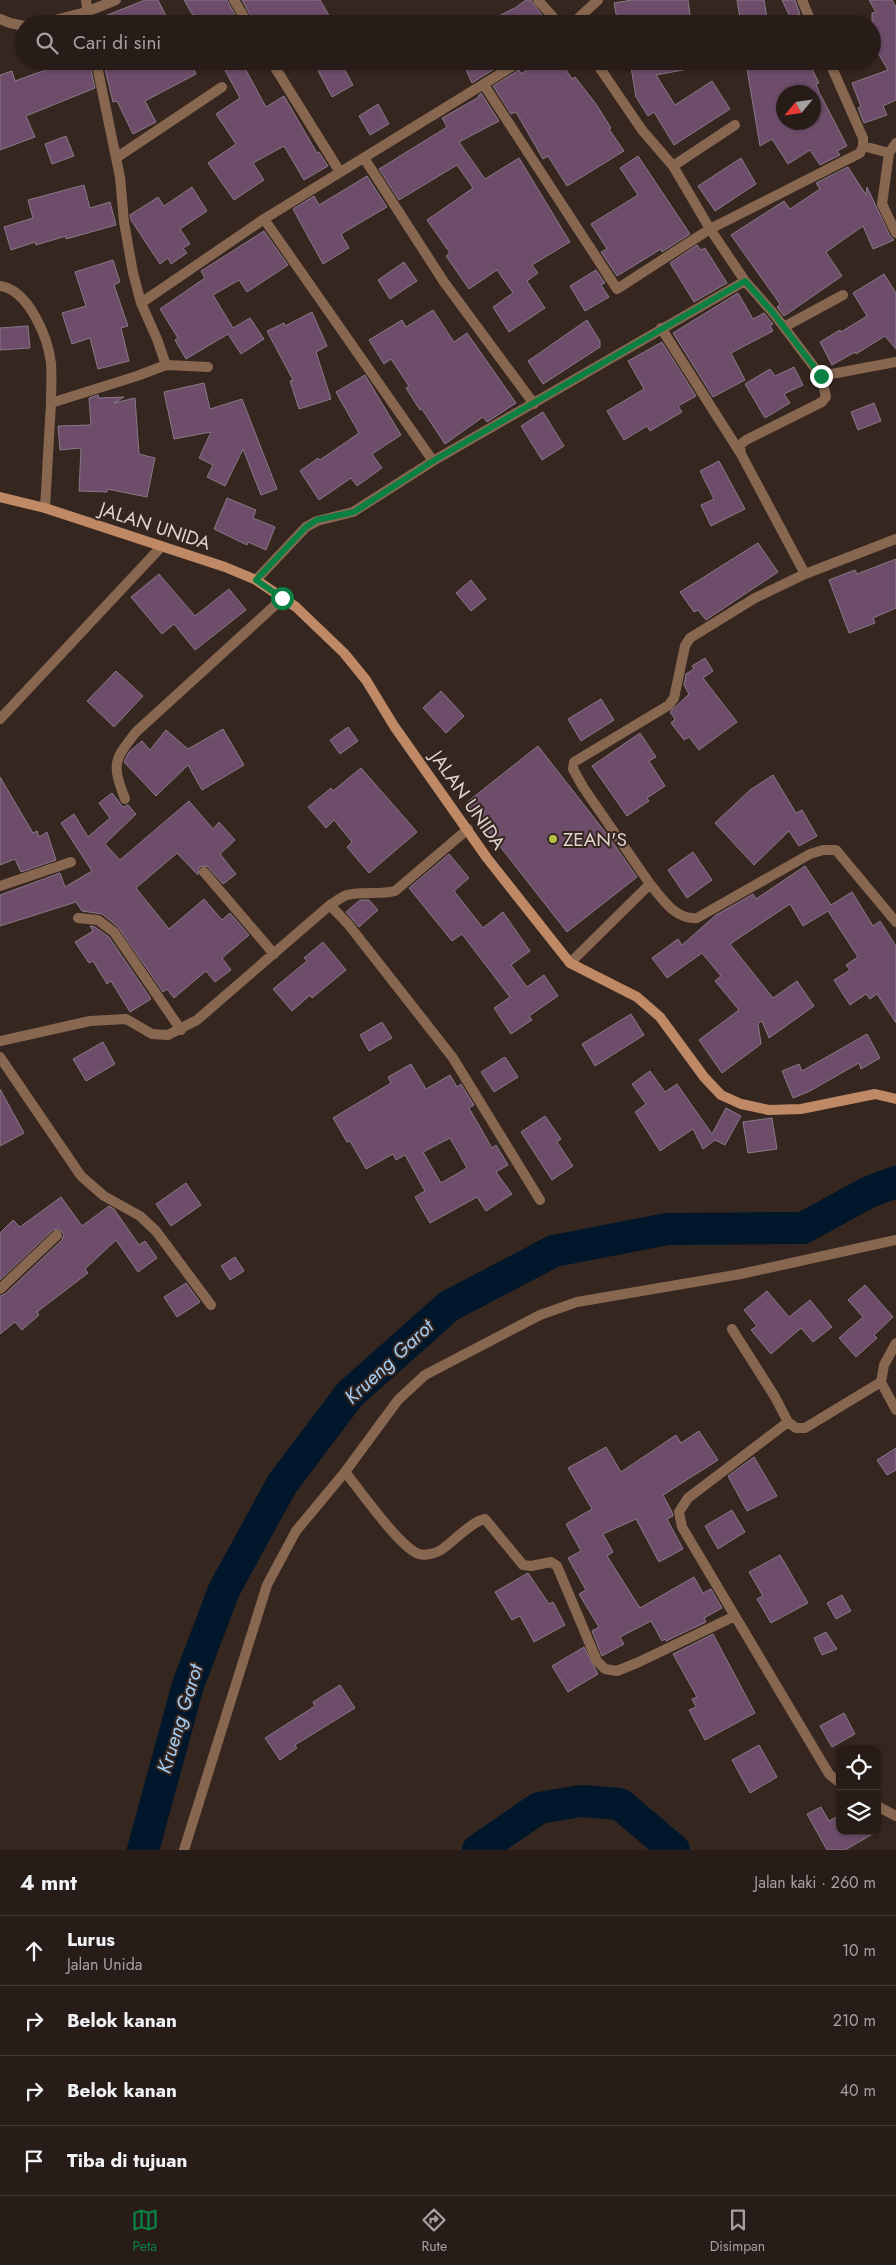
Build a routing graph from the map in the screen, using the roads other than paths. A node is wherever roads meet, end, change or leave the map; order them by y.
1 (86, 0) edge
2 (116, 0) edge
3 (234, 0) edge
4 (538, 0) edge
5 (598, 0) edge
6 (802, 0) edge
7 (86, 12) junction
8 (74, 15) edge
9 (86, 15) edge
10 (243, 15) edge
11 (551, 15) edge
12 (582, 15) edge
13 (808, 15) edge
14 (0, 19) edge
15 (15, 24) edge
16 (98, 70) edge
17 (277, 70) edge
18 (507, 70) edge
19 (601, 70) edge
20 (833, 70) edge
21 (484, 85) junction
22 (222, 87) dead end
23 (735, 125) dead end
24 (896, 143) edge
25 (863, 146) junction
26 (889, 153) junction
27 (116, 158) junction
28 (364, 158) junction
29 (673, 166) junction
30 (340, 172) junction
31 (264, 219) junction
32 (710, 229) junction
33 (896, 233) edge
34 (745, 281) junction
35 (0, 286) edge
36 (843, 295) dead end
37 (140, 303) junction
38 (784, 327) junction
39 (661, 328) junction
40 (896, 362) edge
41 (166, 365) junction
42 (208, 367) dead end
43 (821, 376) junction
44 (51, 403) junction
45 (534, 404) junction
46 (741, 454) junction
47 (433, 461) junction
48 (0, 497) edge
49 (45, 508) junction
50 (896, 539) edge
51 (161, 547) junction
52 (805, 574) junction
53 (256, 580) junction
54 (282, 598) junction
55 (0, 719) edge
56 (125, 799) dead end
57 (468, 829) junction
58 (71, 862) dead end
59 (204, 872) dead end
60 (650, 884) junction
61 (0, 886) edge
62 (330, 905) junction
63 (78, 918) dead end
64 (896, 922) edge
65 (274, 954) junction
66 (570, 963) junction
67 (181, 1030) junction
68 (0, 1040) edge
69 (0, 1057) edge
70 (896, 1099) edge
71 (540, 1200) dead end
72 (57, 1235) dead end
73 (896, 1240) edge
74 (0, 1289) edge
75 (211, 1305) dead end
76 (732, 1329) dead end
77 (896, 1343) edge
78 (881, 1382) junction
79 (896, 1410) edge
80 (788, 1422) junction
81 (345, 1472) junction
82 (735, 1616) junction
83 (836, 1780) edge
84 (881, 1808) edge
85 (896, 1816) edge
86 (184, 1850) edge

1 - 7 street
2 - 7 street
3 - 10 street
4 - 11 street
5 - 12 street
6 - 13 street
7 - 8 street
7 - 9 street
14 - 15 street
16 - 27 street
17 - 30 street
18 - 21 street
19 - 29 street
20 - 25 street
21 - 28 street
21 - 32 street
22 - 27 street
23 - 29 street
24 - 26 street
25 - 26 street
25 - 32 street
26 - 33 street
27 - 37 street
28 - 30 street
28 - 45 street
29 - 32 street
30 - 31 street
31 - 37 street
31 - 47 street
32 - 34 street
34 - 38 street
34 - 39 street
35 - 44 street
36 - 38 street
37 - 41 street
38 - 43 street
39 - 45 street
39 - 46 street
40 - 43 street
41 - 42 street
41 - 44 street
43 - 46 street
44 - 49 street
45 - 47 street
46 - 52 street
47 - 53 street
48 - 49 street, JALAN UNIDA
49 - 51 street, JALAN UNIDA
50 - 52 street
51 - 53 street, JALAN UNIDA
51 - 55 street
52 - 60 street
53 - 54 street, JALAN UNIDA
54 - 56 street
54 - 57 street, JALAN UNIDA
57 - 62 street
57 - 66 street, JALAN UNIDA
58 - 61 street
59 - 65 street
60 - 64 street
60 - 66 street
62 - 65 street
62 - 71 street
63 - 67 street
65 - 67 street
66 - 70 street, JALAN UNIDA
67 - 68 street
69 - 75 street
72 - 74 street
73 - 81 street
76 - 80 street
77 - 78 street
78 - 79 street
78 - 80 street
80 - 82 street
81 - 82 street
81 - 86 street
82 - 83 street
84 - 85 street

